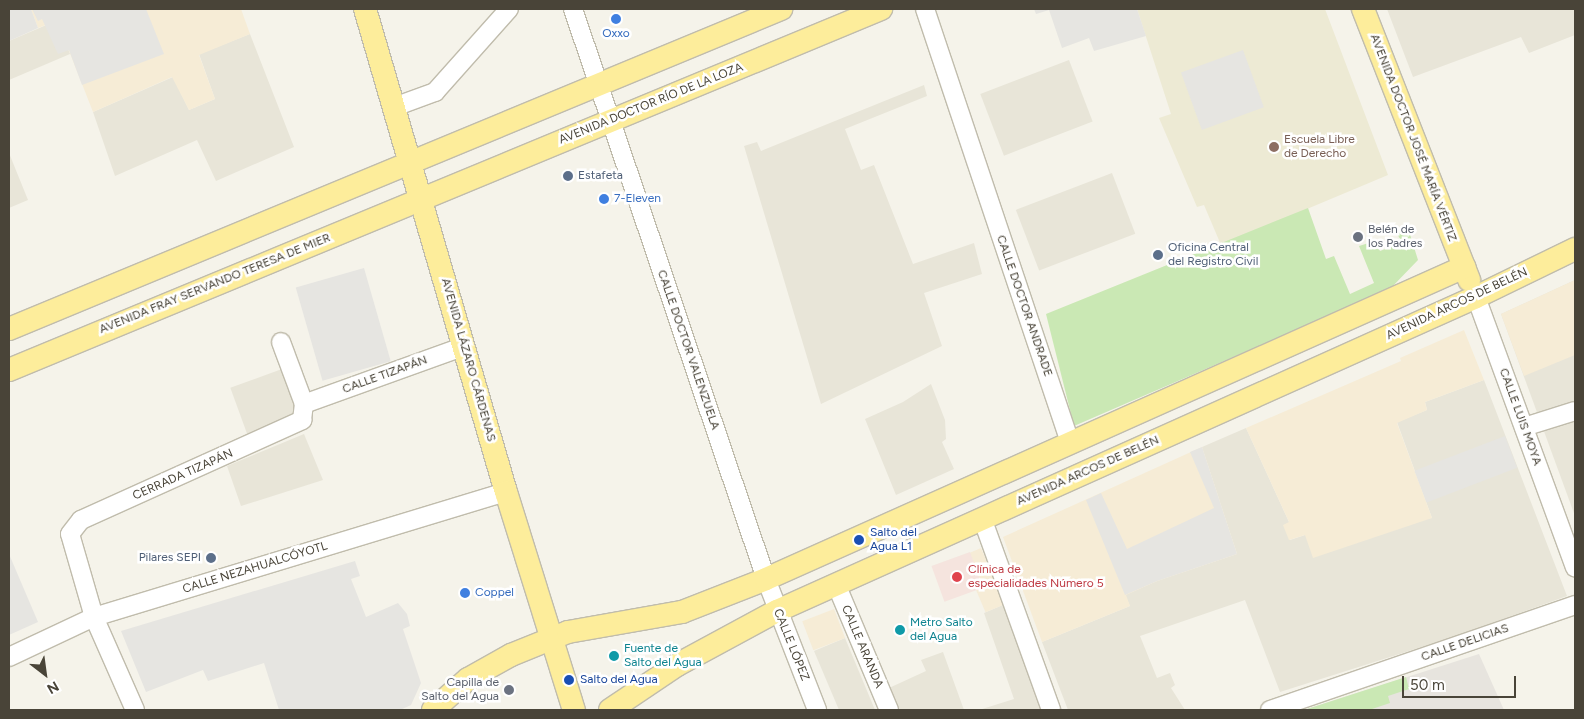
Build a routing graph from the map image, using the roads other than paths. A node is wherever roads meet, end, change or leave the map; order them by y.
1 (365, 9) edge
2 (509, 9) edge
3 (573, 9) edge
4 (781, 9) edge
5 (881, 9) edge
6 (925, 9) edge
7 (1363, 9) edge
8 (598, 83) junction
9 (394, 107) junction
10 (610, 121) junction
11 (410, 161) junction
12 (421, 199) junction
13 (1575, 249) edge
14 (1464, 267) junction
15 (1476, 297) junction
16 (9, 329) edge
17 (281, 342) dead end
18 (465, 346) junction
19 (9, 370) edge
20 (304, 404) junction
21 (1575, 411) edge
22 (1524, 427) junction
23 (1070, 443) junction
24 (506, 492) junction
25 (982, 518) junction
26 (1575, 567) edge
27 (766, 579) junction
28 (836, 584) junction
29 (1575, 605) edge
30 (777, 611) junction
31 (94, 617) junction
32 (551, 638) junction
33 (9, 656) edge
34 (135, 710) edge
35 (433, 710) edge
36 (574, 710) edge
37 (610, 710) edge
38 (817, 710) edge
39 (889, 710) edge
40 (1051, 710) edge
41 (1270, 710) edge

1 - 9 main road, AVENIDA LÁZARO CÁRDENAS
2 - 9 street
3 - 8 street, CALLE DOCTOR VALENZUELA
4 - 8 main road
5 - 10 main road, AVENIDA DOCTOR RÍO DE LA LOZA
6 - 23 street, CALLE DOCTOR ANDRADE
7 - 14 main road, AVENIDA DOCTOR JOSÉ MARÍA VÉRTIZ
8 - 10 street, CALLE DOCTOR VALENZUELA
8 - 11 main road
9 - 11 main road, AVENIDA LÁZARO CÁRDENAS
10 - 12 main road, AVENIDA DOCTOR RÍO DE LA LOZA
10 - 27 street, CALLE DOCTOR VALENZUELA
11 - 12 main road, AVENIDA LÁZARO CÁRDENAS
11 - 16 main road
12 - 18 main road, AVENIDA LÁZARO CÁRDENAS
12 - 19 main road, AVENIDA FRAY SERVANDO TERESA DE MIER
13 - 15 main road, AVENIDA ARCOS DE BELÉN
14 - 15 main road, CALLE LUIS MOYA
14 - 23 main road
15 - 22 street, CALLE LUIS MOYA
15 - 25 main road, AVENIDA ARCOS DE BELÉN
17 - 20 street
18 - 20 street, CALLE TIZAPÁN
18 - 24 main road, AVENIDA LÁZARO CÁRDENAS
20 - 31 street, CERRADA TIZAPÁN
21 - 22 street
22 - 26 street, CALLE LUIS MOYA
23 - 27 main road
24 - 31 street, CALLE NEZAHUALCÓYOTL
24 - 32 main road, AVENIDA LÁZARO CÁRDENAS
25 - 28 main road, AVENIDA ARCOS DE BELÉN
25 - 40 street
27 - 30 street, CALLE LÓPEZ
27 - 32 main road
28 - 30 main road, AVENIDA ARCOS DE BELÉN
28 - 39 street, CALLE ARANDA
29 - 41 street, CALLE DELICIAS
30 - 37 main road, AVENIDA ARCOS DE BELÉN
30 - 38 street, CALLE LÓPEZ
31 - 33 street, CALLE NEZAHUALCÓYOTL
31 - 34 street
32 - 35 main road
32 - 36 main road, AVENIDA LÁZARO CÁRDENAS

